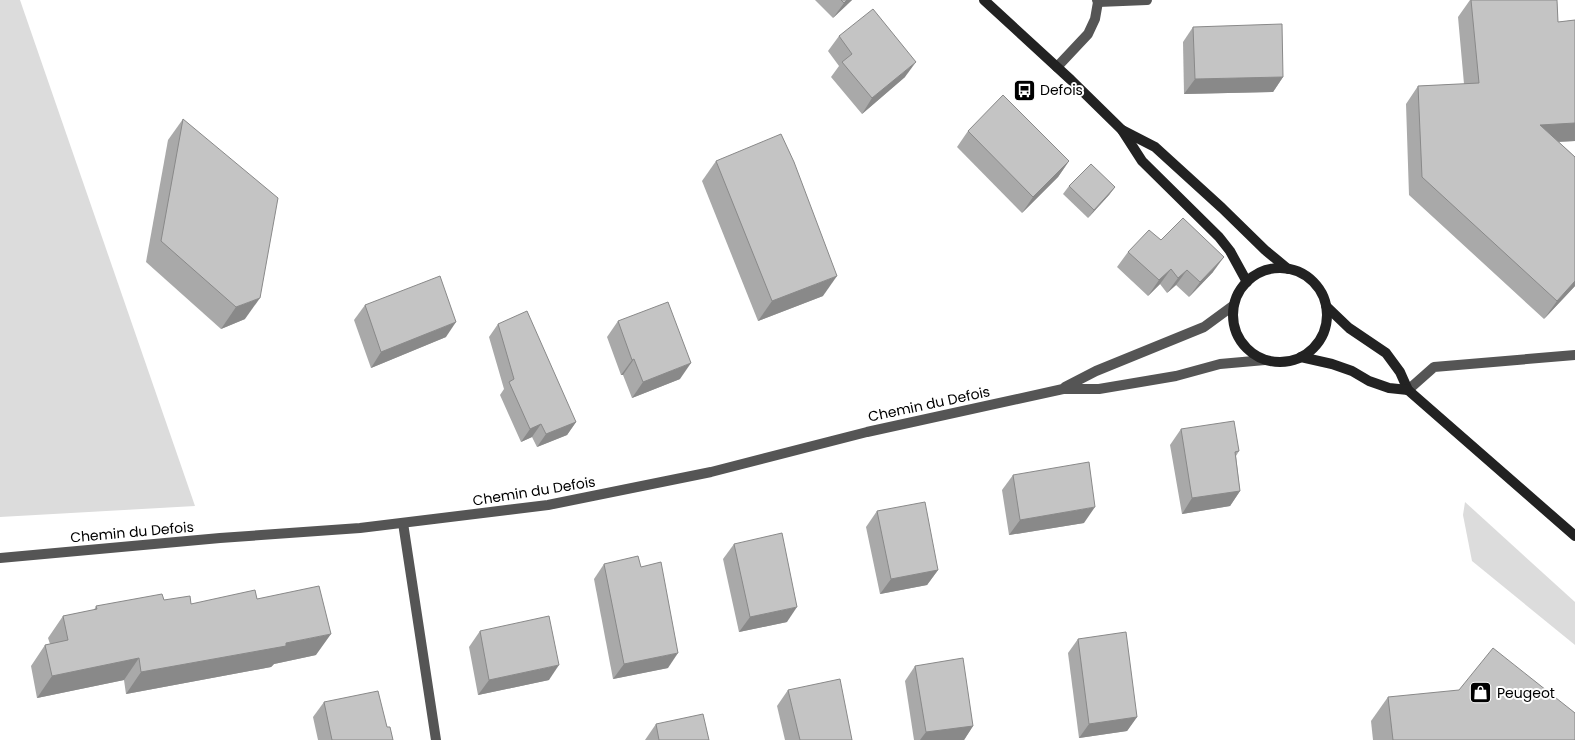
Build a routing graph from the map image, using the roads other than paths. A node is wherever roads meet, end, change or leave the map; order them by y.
1 (984, 0) edge
2 (1147, 0) edge
3 (1097, 1) edge
4 (1057, 66) junction
5 (1122, 130) junction
6 (1289, 269) junction
7 (1246, 282) junction
8 (1234, 305) junction
9 (1326, 306) junction
10 (1575, 355) edge
11 (1301, 357) junction
12 (1265, 360) junction
13 (1063, 389) junction
14 (1408, 390) junction
15 (403, 523) junction
16 (1573, 531) edge
17 (0, 558) edge
18 (436, 740) edge

1 - 4 main road
2 - 3 street
3 - 4 street
4 - 5 main road
5 - 6 main road
5 - 7 main road
6 - 7 main road
6 - 9 main road
7 - 8 main road
8 - 12 main road
8 - 13 street, Chemin du Defois
9 - 11 main road
9 - 14 main road
10 - 14 street
11 - 12 main road
11 - 14 main road
12 - 13 street, Chemin du Defois
13 - 15 street, Chemin du Defois
14 - 16 main road
15 - 17 street, Chemin du Defois
15 - 18 street

